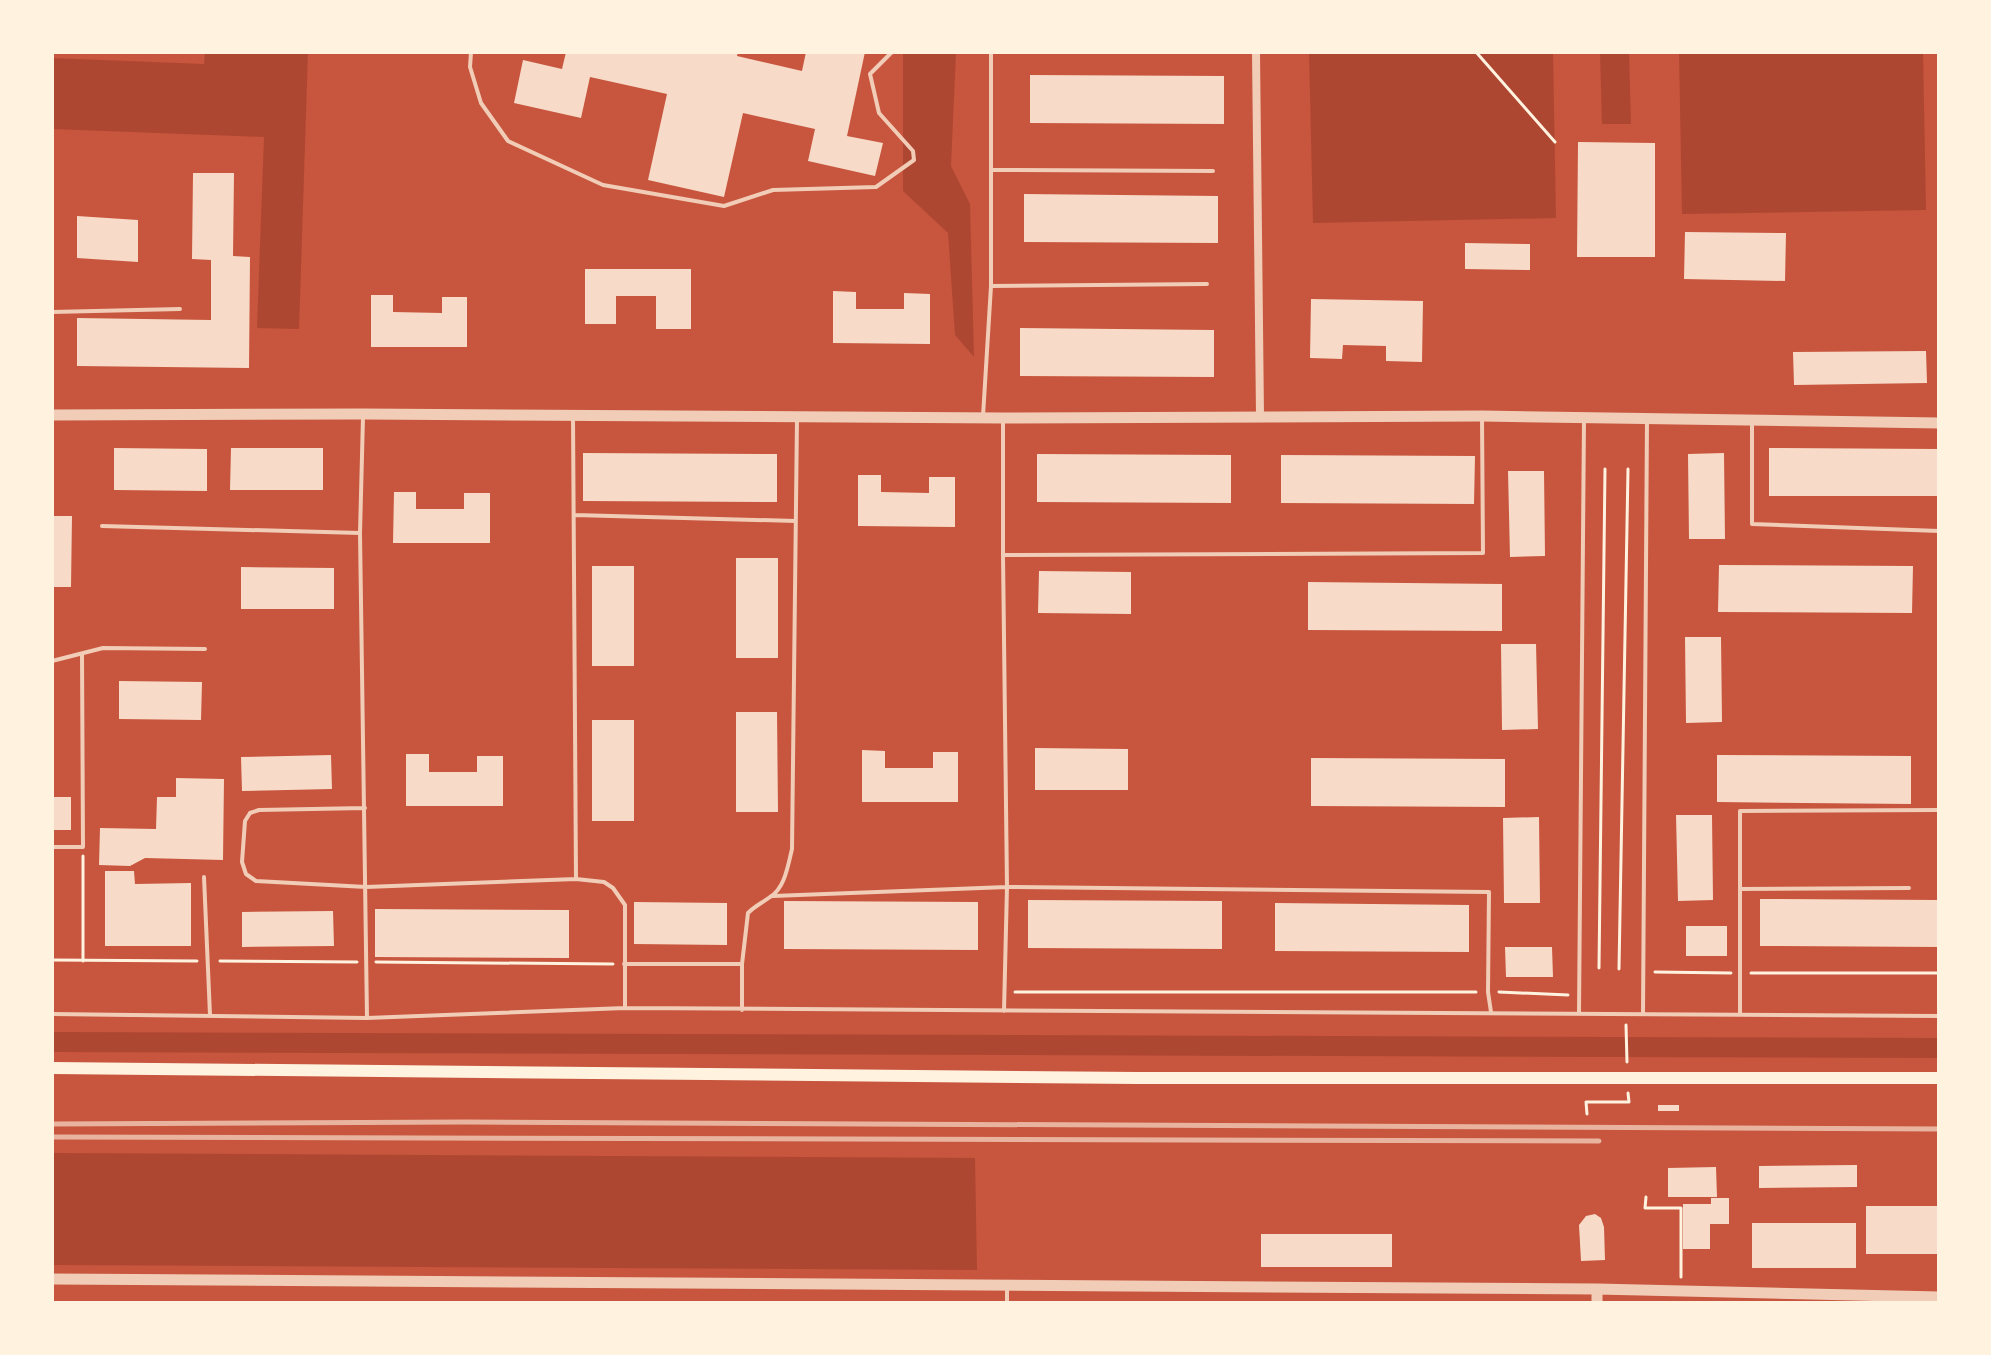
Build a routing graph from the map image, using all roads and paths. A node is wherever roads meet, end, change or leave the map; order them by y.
1 (471, 52) edge
2 (892, 52) edge
3 (991, 52) edge
4 (1256, 52) edge
5 (1476, 52) edge
6 (1555, 142) dead end
7 (991, 170) junction
8 (1213, 171) dead end
9 (1207, 284) dead end
10 (991, 286) junction
11 (180, 309) dead end
12 (52, 312) edge
13 (363, 414) junction
14 (52, 415) edge
15 (1260, 415) junction
16 (573, 416) junction
17 (1482, 416) junction
18 (797, 417) junction
19 (1584, 417) junction
20 (983, 418) junction
21 (1003, 418) junction
22 (1647, 419) junction
23 (1752, 420) junction
24 (1939, 423) edge
25 (1605, 469) dead end
26 (1628, 469) dead end
27 (575, 515) junction
28 (796, 521) junction
29 (102, 526) dead end
30 (1939, 531) edge
31 (360, 533) junction
32 (1003, 555) junction
33 (205, 649) dead end
34 (82, 654) junction
35 (52, 661) edge
36 (365, 808) junction
37 (1939, 810) edge
38 (52, 847) edge
39 (83, 847) junction
40 (204, 877) dead end
41 (576, 879) junction
42 (366, 887) junction
43 (1007, 887) junction
44 (1909, 888) dead end
45 (1740, 889) junction
46 (773, 896) junction
47 (52, 960) edge
48 (83, 961) junction
49 (207, 961) junction
50 (366, 962) junction
51 (624, 964) junction
52 (742, 964) junction
53 (1599, 968) dead end
54 (1619, 969) dead end
55 (1644, 972) junction
56 (1740, 973) junction
57 (1939, 973) edge
58 (1004, 992) junction
59 (1488, 992) junction
60 (1579, 996) junction
61 (625, 1008) junction
62 (742, 1010) junction
63 (1004, 1011) junction
64 (1491, 1012) junction
65 (1579, 1013) junction
66 (1643, 1013) junction
67 (52, 1014) edge
68 (1740, 1014) junction
69 (210, 1015) junction
70 (1939, 1016) edge
71 (367, 1018) junction
72 (52, 1068) edge
73 (1939, 1078) edge
74 (1646, 1197) dead end
75 (52, 1279) edge
76 (1007, 1285) junction
77 (1597, 1289) junction
78 (1681, 1290) junction
79 (1939, 1297) edge
80 (1007, 1303) edge
81 (1597, 1303) edge

1 - 2 lane
3 - 7 lane
4 - 15 street
5 - 6 path
7 - 8 lane
7 - 10 lane
9 - 10 lane
10 - 20 lane
11 - 12 lane
13 - 14 street
13 - 16 street
13 - 31 lane
15 - 17 street
15 - 21 street
16 - 18 street
16 - 27 lane
17 - 19 street
17 - 32 lane
18 - 20 street
18 - 28 lane
19 - 22 street
19 - 60 lane
20 - 21 street
21 - 32 lane
22 - 23 street
22 - 55 lane
23 - 24 street
23 - 30 lane
25 - 53 path
26 - 54 path
27 - 28 lane
27 - 41 lane
28 - 46 lane
29 - 31 lane
31 - 36 lane
32 - 43 lane
33 - 34 lane
34 - 35 lane
34 - 39 lane
36 - 42 lane
36 - 42 lane
37 - 45 lane
38 - 39 lane
39 - 48 path
40 - 49 lane
41 - 42 lane
41 - 51 lane
42 - 50 lane
43 - 46 lane
43 - 58 lane
43 - 59 lane
44 - 45 lane
45 - 56 lane
46 - 52 lane
47 - 48 path
48 - 49 path
49 - 50 path
49 - 69 lane
50 - 51 path
50 - 71 lane
51 - 52 lane
51 - 61 lane
52 - 62 lane
55 - 56 path
55 - 66 lane
56 - 57 path
56 - 68 lane
58 - 59 path
58 - 63 lane
59 - 60 path
59 - 64 lane
60 - 65 lane
61 - 62 lane
61 - 71 lane
62 - 63 lane
63 - 64 lane
64 - 65 lane
65 - 66 lane
66 - 68 lane
67 - 69 lane
68 - 70 lane
69 - 71 lane
72 - 73 main road
74 - 78 path
75 - 76 street
76 - 77 street
76 - 80 lane
77 - 78 street
77 - 81 street
78 - 79 street

